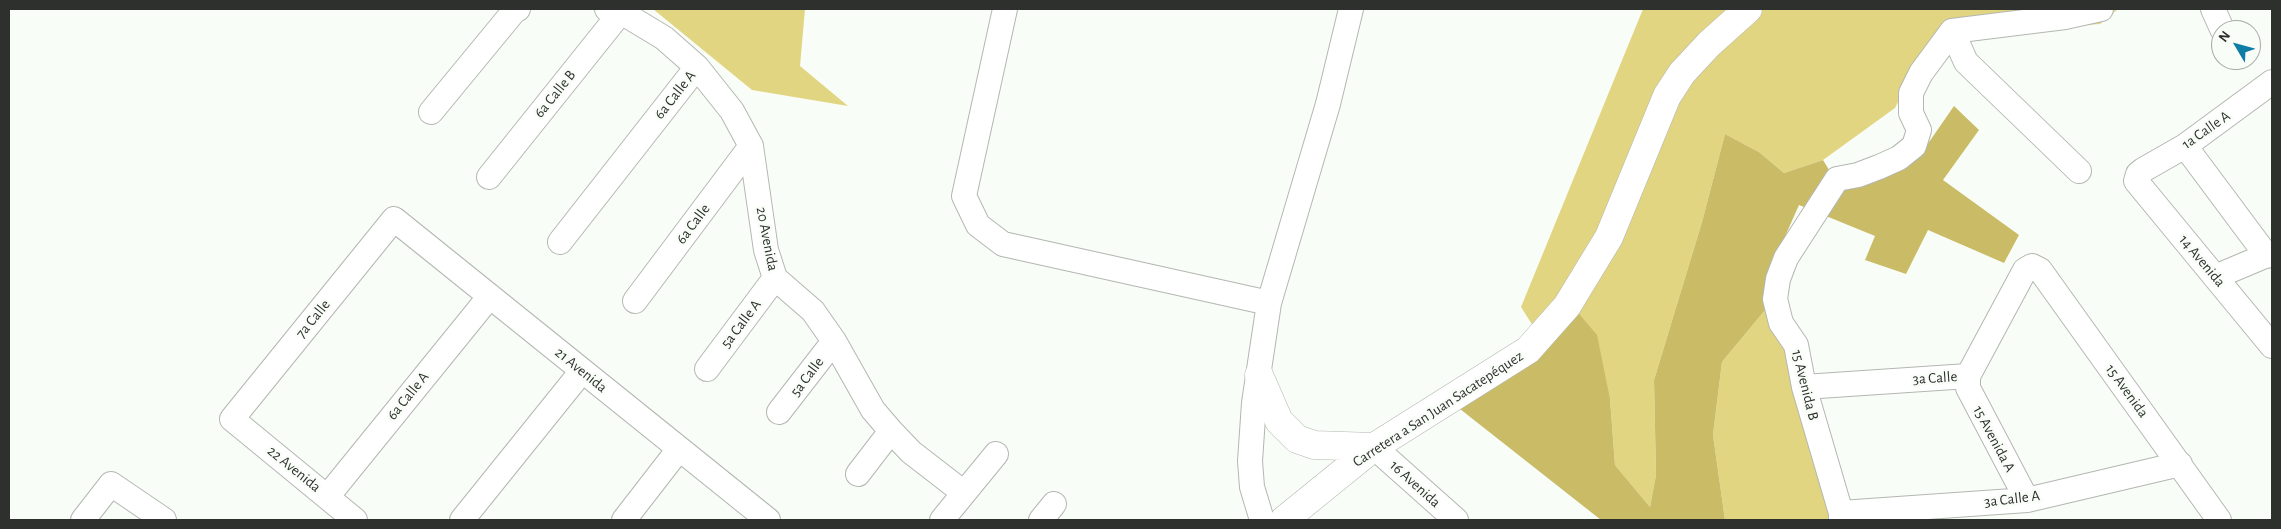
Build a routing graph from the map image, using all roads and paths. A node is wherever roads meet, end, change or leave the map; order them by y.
1 (516, 9) edge
2 (1005, 9) edge
3 (1351, 9) edge
4 (1748, 9) edge
5 (2101, 9) edge
6 (614, 10) edge
7 (1952, 31) junction
8 (697, 67) junction
9 (2272, 82) edge
10 (431, 112) dead end
11 (751, 146) junction
12 (2185, 146) junction
13 (2080, 171) dead end
14 (2138, 174) joint
15 (489, 177) dead end
16 (394, 219) joint
17 (560, 242) dead end
18 (2270, 254) edge
19 (2032, 266) joint
20 (2216, 277) junction
21 (775, 278) junction
22 (490, 296) junction
23 (634, 301) dead end
24 (1269, 303) junction
25 (834, 341) junction
26 (2272, 346) edge
27 (707, 369) dead end
28 (582, 371) junction
29 (1259, 375) junction
30 (1968, 376) junction
31 (1804, 387) junction
32 (780, 412) dead end
33 (232, 419) joint
34 (891, 431) junction
35 (1374, 448) junction
36 (679, 449) junction
37 (996, 454) dead end
38 (2180, 464) junction
39 (858, 474) dead end
40 (964, 493) junction
41 (327, 497) junction
42 (2026, 500) junction
43 (1841, 516) edge
44 (83, 520) edge
45 (164, 520) edge
46 (356, 520) edge
47 (462, 520) edge
48 (624, 520) edge
49 (768, 520) edge
50 (942, 520) edge
51 (1281, 520) edge
52 (1456, 520) edge
53 (2219, 520) edge

1 - 10 street
2 - 24 street
3 - 24 street
4 - 35 main road, Carretera a San Juan Sacatepéquez
5 - 7 street
6 - 8 street, 20 Avenida
6 - 15 street, 6a Calle B
7 - 13 street
7 - 31 street, 15 Avenida B
8 - 11 street, 20 Avenida
8 - 17 street, 6a Calle A
9 - 12 street, 1a Calle A
11 - 21 street, 20 Avenida
11 - 23 street, 6a Calle
12 - 14 street, 1a Calle A
12 - 18 street
14 - 20 street, 14 Avenida
16 - 22 street, 21 Avenida
16 - 33 street, 7a Calle
18 - 20 street
19 - 30 street, 3a Calle
19 - 38 street, 15 Avenida
20 - 26 street, 14 Avenida
21 - 25 street, 20 Avenida
21 - 27 street, 5a Calle A
22 - 28 street, 21 Avenida
22 - 41 street, 6a Calle A
24 - 29 street
25 - 32 street, 5a Calle
25 - 34 street, 20 Avenida
28 - 36 street, 21 Avenida
28 - 47 street
29 - 35 main road
29 - 51 street
30 - 31 street, 3a Calle
30 - 42 street, 15 Avenida A
31 - 43 street, 15 Avenida B
33 - 41 street, 22 Avenida
34 - 39 street
34 - 40 street, 20 Avenida
35 - 51 main road, Carretera a San Juan Sacatepéquez
35 - 52 street, 16 Avenida
36 - 48 street
36 - 49 street, 21 Avenida
37 - 40 street
38 - 42 street, 3a Calle A
38 - 53 street, 15 Avenida
40 - 50 street
41 - 46 street, 22 Avenida
42 - 43 street, 3a Calle A
44 - 45 street

